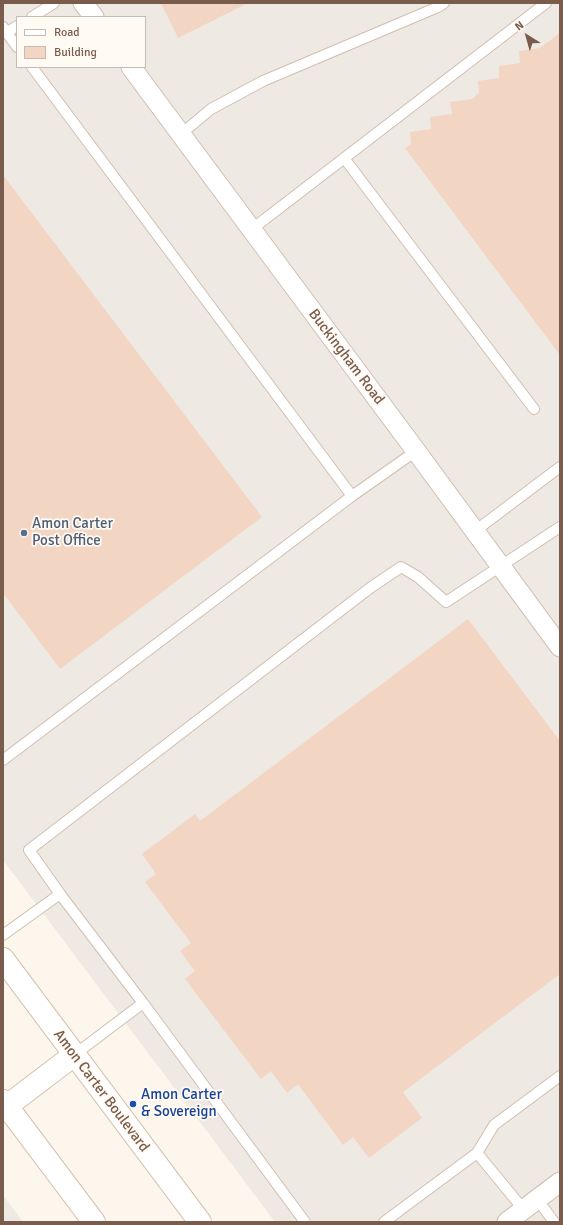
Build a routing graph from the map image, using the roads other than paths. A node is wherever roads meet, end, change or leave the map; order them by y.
1 (54, 3) edge
2 (84, 3) edge
3 (444, 3) edge
4 (546, 3) edge
5 (34, 16) edge
6 (93, 16) edge
7 (16, 26) edge
8 (5, 30) edge
9 (16, 46) edge
10 (33, 68) edge
11 (132, 68) edge
12 (181, 134) junction
13 (344, 158) junction
14 (252, 229) junction
15 (534, 409) dead end
16 (416, 451) junction
17 (560, 468) edge
18 (352, 496) junction
19 (560, 527) edge
20 (475, 532) junction
21 (500, 566) junction
22 (560, 647) edge
23 (3, 760) edge
24 (60, 894) junction
25 (3, 935) edge
26 (3, 959) edge
27 (143, 1003) junction
28 (74, 1055) junction
29 (560, 1076) edge
30 (4, 1105) edge
31 (477, 1153) junction
32 (560, 1182) edge
33 (531, 1204) junction
34 (94, 1222) edge
35 (200, 1222) edge
36 (305, 1222) edge
37 (384, 1222) edge
38 (507, 1222) edge
39 (554, 1222) edge

1 - 5 lane
2 - 6 street
3 - 12 lane
4 - 13 lane
7 - 8 lane
8 - 9 lane
10 - 18 lane
11 - 12 street, Buckingham Road
12 - 14 street, Buckingham Road
13 - 14 lane
13 - 15 lane
14 - 16 street, Buckingham Road
16 - 18 lane
16 - 20 street, Buckingham Road
17 - 20 lane
18 - 23 lane
19 - 21 lane
20 - 21 street, Buckingham Road
21 - 22 street, Buckingham Road
21 - 24 lane
24 - 25 lane
24 - 27 lane
26 - 28 street, Amon Carter Boulevard
27 - 28 lane
27 - 36 lane
28 - 30 street
28 - 35 street, Amon Carter Boulevard
29 - 31 lane
30 - 34 street
31 - 33 lane
31 - 37 lane
32 - 33 street
33 - 38 street
33 - 39 lane

